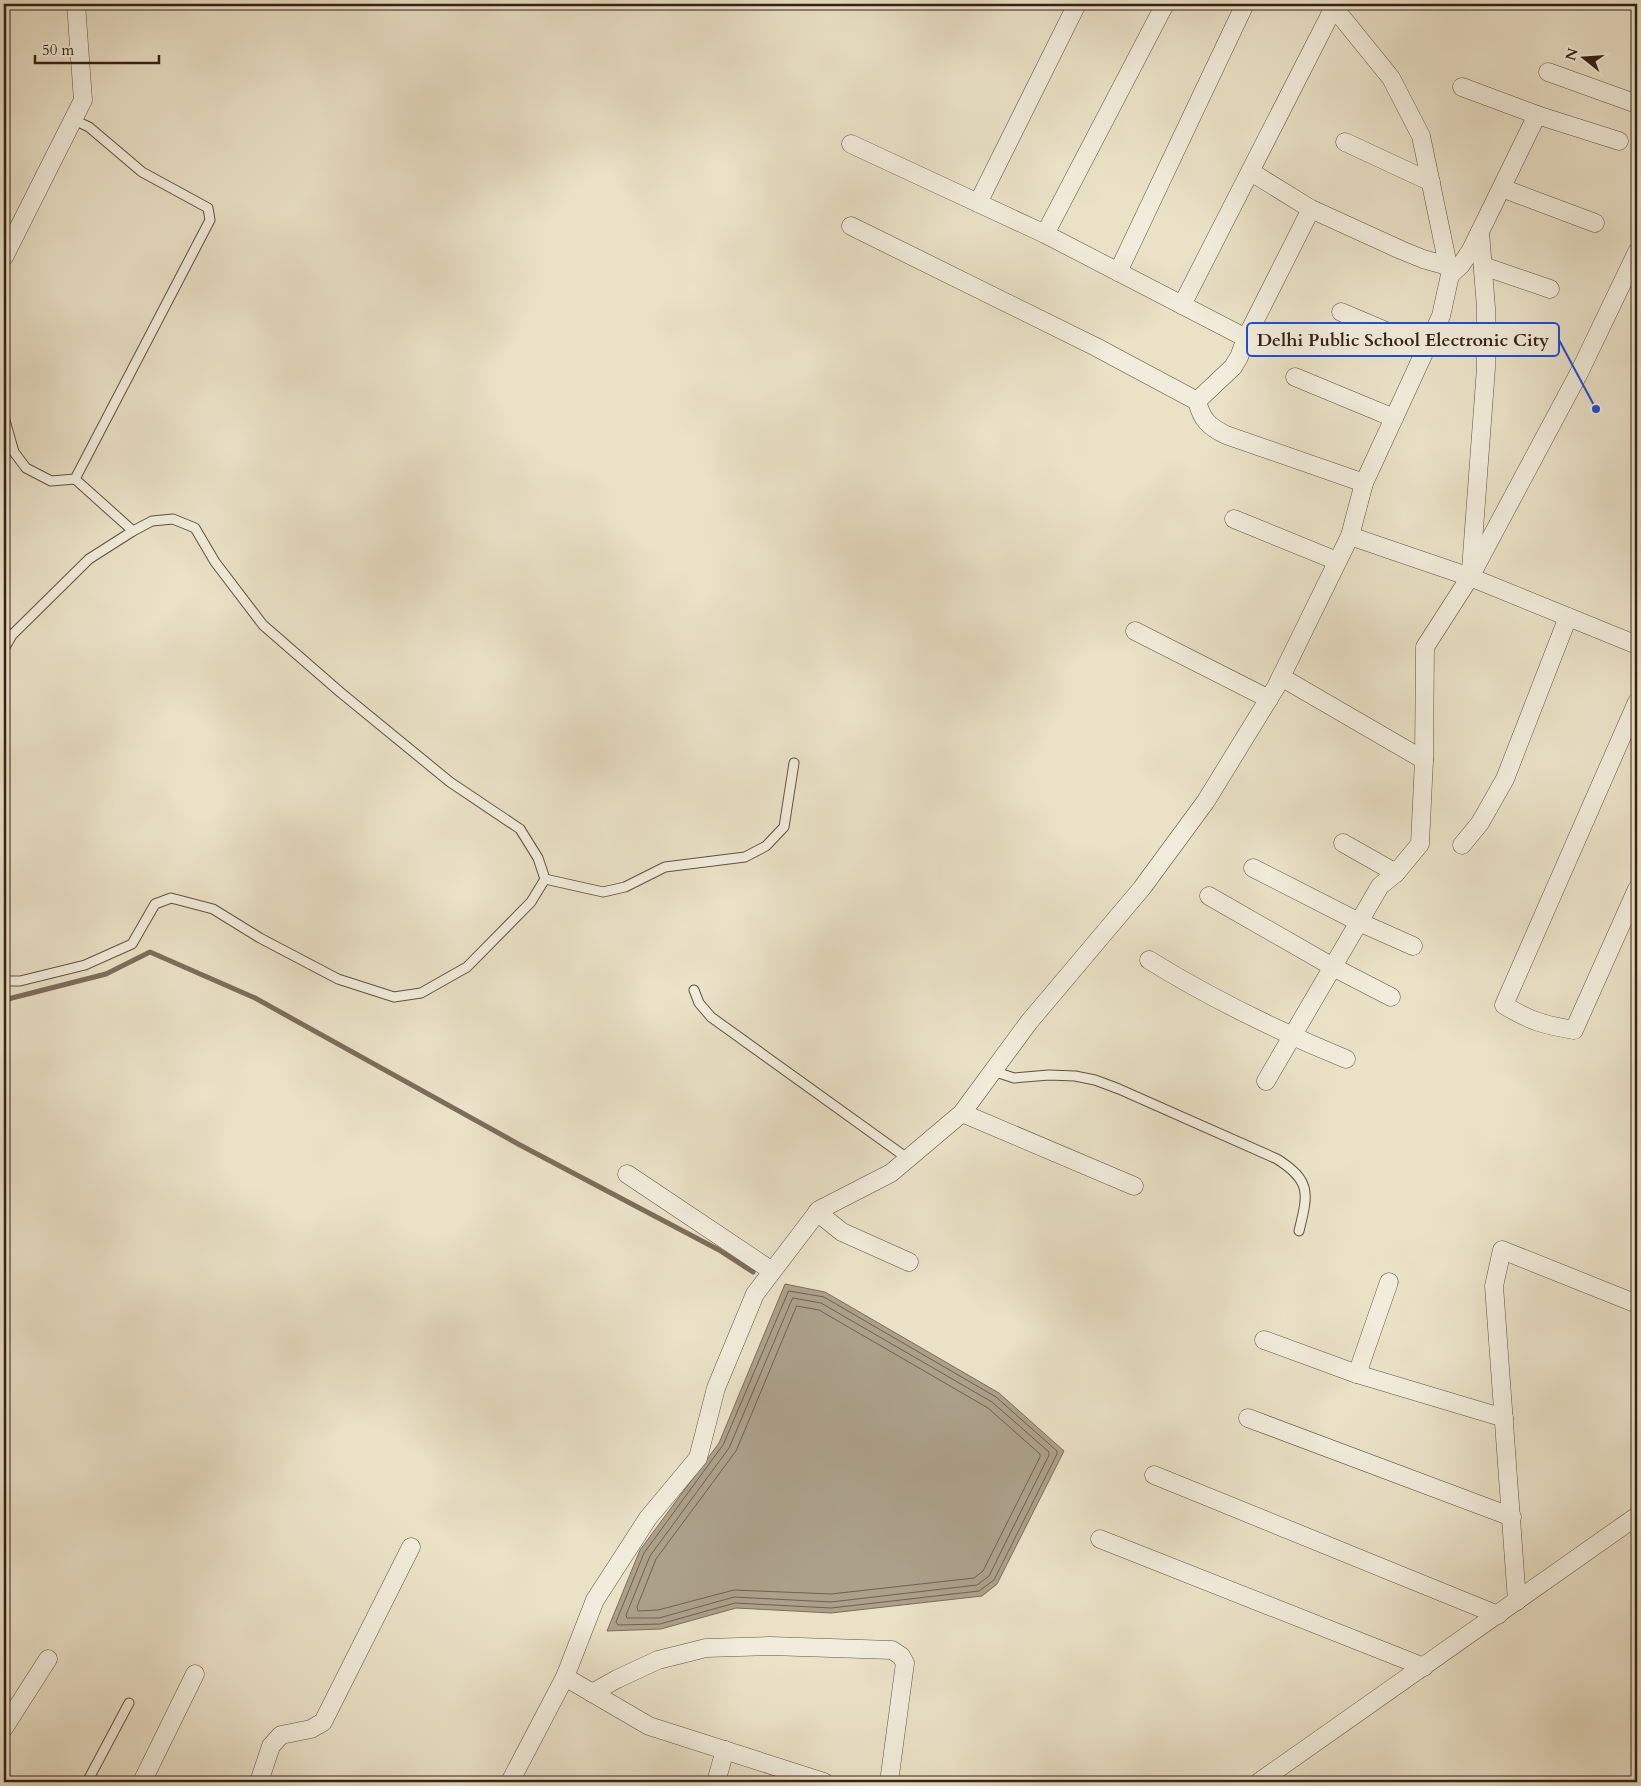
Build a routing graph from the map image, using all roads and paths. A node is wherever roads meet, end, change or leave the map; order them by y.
1 (76, 4) edge
2 (1077, 4) edge
3 (1165, 4) edge
4 (1244, 4) edge
5 (1332, 6) edge
6 (1548, 72) dead end
7 (1462, 86) dead end
8 (1637, 104) edge
9 (1537, 115) junction
10 (74, 120) junction
11 (1619, 141) dead end
12 (1345, 142) dead end
13 (851, 144) dead end
14 (1251, 172) junction
15 (1431, 182) junction
16 (1502, 188) junction
17 (978, 203) junction
18 (1311, 209) junction
19 (1595, 223) dead end
20 (851, 226) dead end
21 (1480, 232) junction
22 (1045, 234) junction
23 (1637, 252) edge
24 (4, 257) edge
25 (1482, 266) junction
26 (1449, 270) junction
27 (1118, 272) junction
28 (1550, 289) dead end
29 (1182, 305) junction
30 (1341, 312) dead end
31 (1246, 338) junction
32 (1426, 348) junction
33 (1295, 377) dead end
34 (1197, 401) junction
35 (4, 418) edge
36 (1394, 418) junction
37 (75, 480) junction
38 (1364, 483) junction
39 (1234, 519) dead end
40 (133, 530) junction
41 (1350, 536) junction
42 (1338, 561) junction
43 (1470, 577) junction
44 (1568, 617) junction
45 (1135, 631) dead end
46 (1637, 645) edge
47 (4, 649) edge
48 (1281, 676) junction
49 (1269, 699) junction
50 (1637, 702) edge
51 (1424, 760) junction
52 (794, 763) dead end
53 (1343, 843) dead end
54 (1462, 845) dead end
55 (1253, 868) dead end
56 (1396, 873) junction
57 (545, 879) junction
58 (1637, 889) edge
59 (1209, 896) dead end
60 (1359, 922) junction
61 (1413, 946) dead end
62 (1149, 960) dead end
63 (1333, 967) junction
64 (4, 981) edge
65 (694, 990) dead end
66 (1391, 997) dead end
67 (1293, 1037) junction
68 (1346, 1059) dead end
69 (993, 1071) junction
70 (1266, 1081) dead end
71 (962, 1113) junction
72 (907, 1158) junction
73 (627, 1174) dead end
74 (1134, 1186) dead end
75 (817, 1212) junction
76 (1299, 1231) dead end
77 (910, 1262) dead end
78 (772, 1271) junction
79 (1389, 1282) dead end
80 (1637, 1304) edge
81 (1264, 1340) dead end
82 (1357, 1374) junction
83 (1248, 1418) dead end
84 (1504, 1418) junction
85 (1154, 1475) dead end
86 (1637, 1516) edge
87 (1512, 1517) junction
88 (1100, 1539) dead end
89 (411, 1548) dead end
90 (1517, 1601) junction
91 (1498, 1615) junction
92 (48, 1659) dead end
93 (1424, 1667) junction
94 (194, 1674) dead end
95 (565, 1676) junction
96 (592, 1693) junction
97 (129, 1703) dead end
98 (4, 1728) edge
99 (725, 1750) junction
100 (87, 1782) edge
101 (142, 1782) edge
102 (259, 1782) edge
103 (510, 1782) edge
104 (716, 1782) edge
105 (824, 1782) edge
106 (890, 1782) edge
107 (1259, 1782) edge

1 - 10 street
2 - 17 street
3 - 22 street
4 - 27 street
5 - 14 street
5 - 15 street
6 - 8 street
7 - 9 street
9 - 11 street
9 - 16 street
10 - 24 street
10 - 37 lane
12 - 15 street
13 - 17 street
14 - 18 street
14 - 29 street
15 - 26 street
16 - 19 street
16 - 21 street
17 - 22 street
18 - 26 street
18 - 31 street
20 - 34 street
21 - 25 street
21 - 26 street
22 - 27 street
23 - 43 street
25 - 28 street
25 - 43 street
26 - 32 street
27 - 29 street
29 - 31 street
30 - 32 street
31 - 34 street
32 - 36 street
33 - 36 street
34 - 38 street
35 - 37 lane
36 - 38 street
37 - 40 lane
38 - 41 street
39 - 42 street
40 - 47 lane
40 - 57 lane
41 - 42 street
41 - 43 street
42 - 48 street
43 - 44 street
43 - 51 street
44 - 46 street
44 - 54 street
45 - 49 street
48 - 49 street
48 - 51 street
49 - 69 street
50 - 58 street
51 - 56 street
52 - 57 lane
53 - 56 street
55 - 60 street
56 - 60 street
57 - 64 lane
59 - 63 street
60 - 61 street
60 - 63 street
62 - 67 street
63 - 66 street
63 - 67 street
65 - 72 lane
67 - 68 street
67 - 70 street
69 - 71 street
69 - 76 lane
71 - 72 street
71 - 74 street
72 - 75 street
73 - 78 street
75 - 77 street
75 - 78 street
78 - 95 street
79 - 82 street
80 - 84 street
81 - 82 street
82 - 84 street
83 - 87 street
84 - 87 street
85 - 91 street
86 - 90 street
87 - 90 street
88 - 93 street
89 - 102 street
90 - 91 street
91 - 93 street
92 - 98 street
93 - 107 street
94 - 101 street
95 - 96 street
95 - 103 street
96 - 99 street
96 - 106 street
97 - 100 lane
99 - 104 street
99 - 105 street

